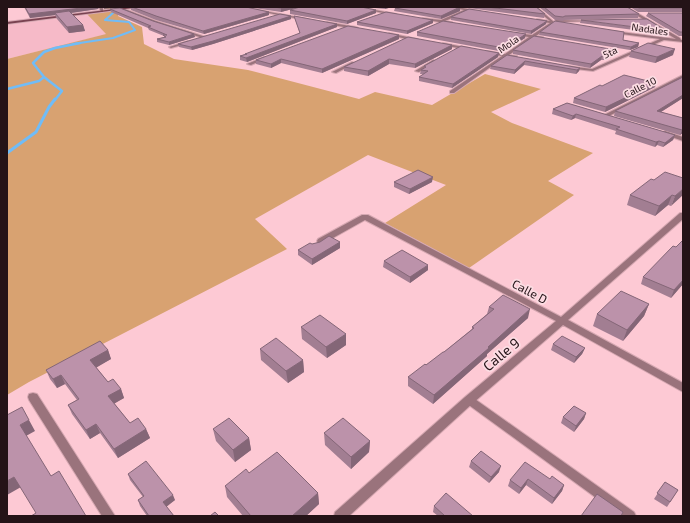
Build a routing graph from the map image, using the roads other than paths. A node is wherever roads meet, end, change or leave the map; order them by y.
1 (138, 7) edge
2 (239, 7) edge
3 (354, 7) edge
4 (451, 7) edge
5 (535, 7) edge
6 (625, 7) edge
7 (102, 9) edge
8 (122, 9) junction
9 (393, 10) dead end
10 (467, 10) junction
11 (292, 11) edge
12 (386, 12) junction
13 (483, 12) edge
14 (280, 14) junction
15 (637, 14) junction
16 (645, 14) edge
17 (402, 15) edge
18 (273, 17) edge
19 (374, 17) edge
20 (417, 18) edge
21 (529, 19) edge
22 (311, 20) edge
23 (640, 20) edge
24 (648, 20) junction
25 (8, 21) edge
26 (318, 21) edge
27 (440, 21) junction
28 (592, 21) edge
29 (552, 22) junction
30 (355, 24) edge
31 (456, 24) edge
32 (434, 25) edge
33 (576, 26) edge
34 (349, 27) junction
35 (342, 30) edge
36 (364, 30) edge
37 (608, 31) edge
38 (510, 33) edge
39 (386, 34) edge
40 (212, 35) edge
41 (415, 35) dead end
42 (204, 37) junction
43 (533, 37) junction
44 (409, 38) junction
45 (197, 39) edge
46 (548, 39) edge
47 (663, 39) junction
48 (191, 41) edge
49 (402, 41) edge
50 (423, 41) edge
51 (682, 41) edge
52 (438, 43) edge
53 (171, 47) edge
54 (460, 47) junction
55 (453, 50) edge
56 (475, 50) edge
57 (483, 51) edge
58 (622, 52) dead end
59 (630, 53) junction
60 (506, 55) junction
61 (270, 56) edge
62 (441, 57) edge
63 (521, 58) edge
64 (361, 60) edge
65 (249, 64) dead end
66 (564, 66) edge
67 (417, 71) dead end
68 (334, 72) dead end
69 (683, 76) edge
70 (452, 92) dead end
71 (598, 114) edge
72 (605, 116) junction
73 (612, 118) edge
74 (662, 132) edge
75 (683, 139) edge
76 (683, 215) edge
77 (316, 244) edge
78 (562, 321) junction
79 (683, 388) edge
80 (33, 397) dead end
81 (469, 400) junction
82 (344, 515) edge
83 (109, 516) edge
84 (630, 516) edge

1 - 8 main road
2 - 14 street
3 - 12 street
4 - 10 street
5 - 29 street
6 - 15 street
7 - 8 main road
7 - 25 main road
8 - 42 street
9 - 12 street
10 - 13 street
10 - 27 street
11 - 14 street
12 - 17 street
12 - 19 street
14 - 18 street
14 - 22 street
15 - 16 street
15 - 24 street
20 - 27 street
21 - 29 street
23 - 24 street
24 - 51 street
26 - 34 street
27 - 31 street
27 - 32 street
28 - 29 street
29 - 33 street
29 - 43 street, Mola
30 - 34 street
34 - 35 street
34 - 36 street
37 - 47 street, Nadales
38 - 43 street
39 - 44 street
40 - 42 street
41 - 44 street
42 - 45 street
43 - 46 street
43 - 60 street, Mola
44 - 49 street
44 - 50 street
47 - 51 street, Nadales
47 - 59 street, 5ta
48 - 53 street
52 - 54 street
54 - 55 street
54 - 56 street
57 - 60 street
58 - 59 street
59 - 66 street, 5ta
60 - 63 street
60 - 70 street, Mola
61 - 65 street
62 - 67 street
64 - 68 street
69 - 72 street, Calle 10
71 - 72 street
72 - 73 street
74 - 75 street
76 - 78 street, Calle 9
77 - 78 street, Calle D
78 - 79 street, Calle D
78 - 81 street, Calle 9
80 - 83 street
81 - 82 street, Calle 9
81 - 84 lane

